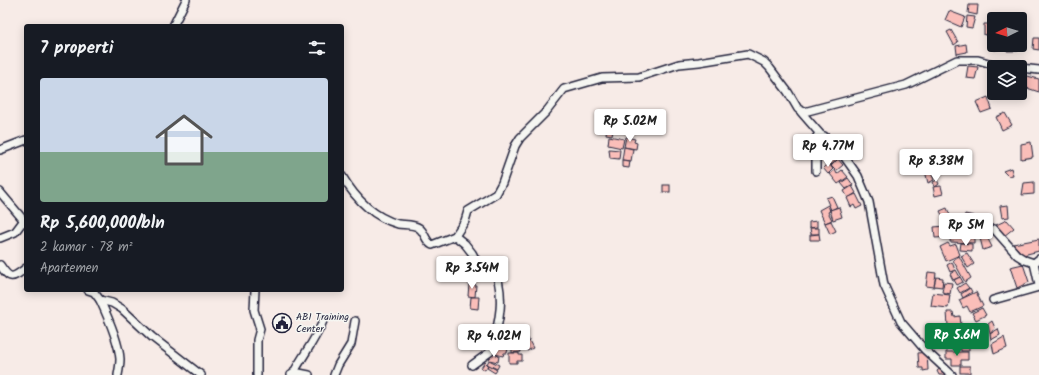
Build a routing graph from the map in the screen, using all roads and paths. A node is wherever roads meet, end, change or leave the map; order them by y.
1 (186, 0) edge
2 (174, 24) edge
3 (987, 63) edge
4 (1027, 69) edge
5 (1039, 70) edge
6 (802, 112) junction
7 (821, 135) junction
8 (24, 141) edge
9 (0, 150) edge
10 (816, 171) dead end
11 (344, 179) edge
12 (0, 192) edge
13 (24, 221) edge
14 (24, 223) edge
15 (994, 229) dead end
16 (455, 236) junction
17 (0, 238) edge
18 (1036, 261) edge
19 (0, 265) edge
20 (24, 270) edge
21 (1039, 286) edge
22 (94, 292) edge
23 (255, 292) edge
24 (100, 300) junction
25 (993, 300) dead end
26 (323, 321) dead end
27 (355, 321) dead end
28 (472, 365) dead end
29 (292, 374) edge
30 (118, 375) edge
31 (201, 375) edge
32 (257, 375) edge
33 (309, 375) edge
34 (334, 375) edge
35 (952, 375) edge

1 - 2 street
3 - 6 street
4 - 5 street
6 - 7 street
6 - 16 street
7 - 10 street
7 - 35 street
8 - 9 street
11 - 16 street
12 - 13 street
14 - 17 street
15 - 18 street
16 - 28 street
18 - 21 street
19 - 20 street
21 - 25 street
22 - 24 street
23 - 32 street
24 - 30 street
24 - 31 street
26 - 29 street
27 - 34 street
29 - 33 street

